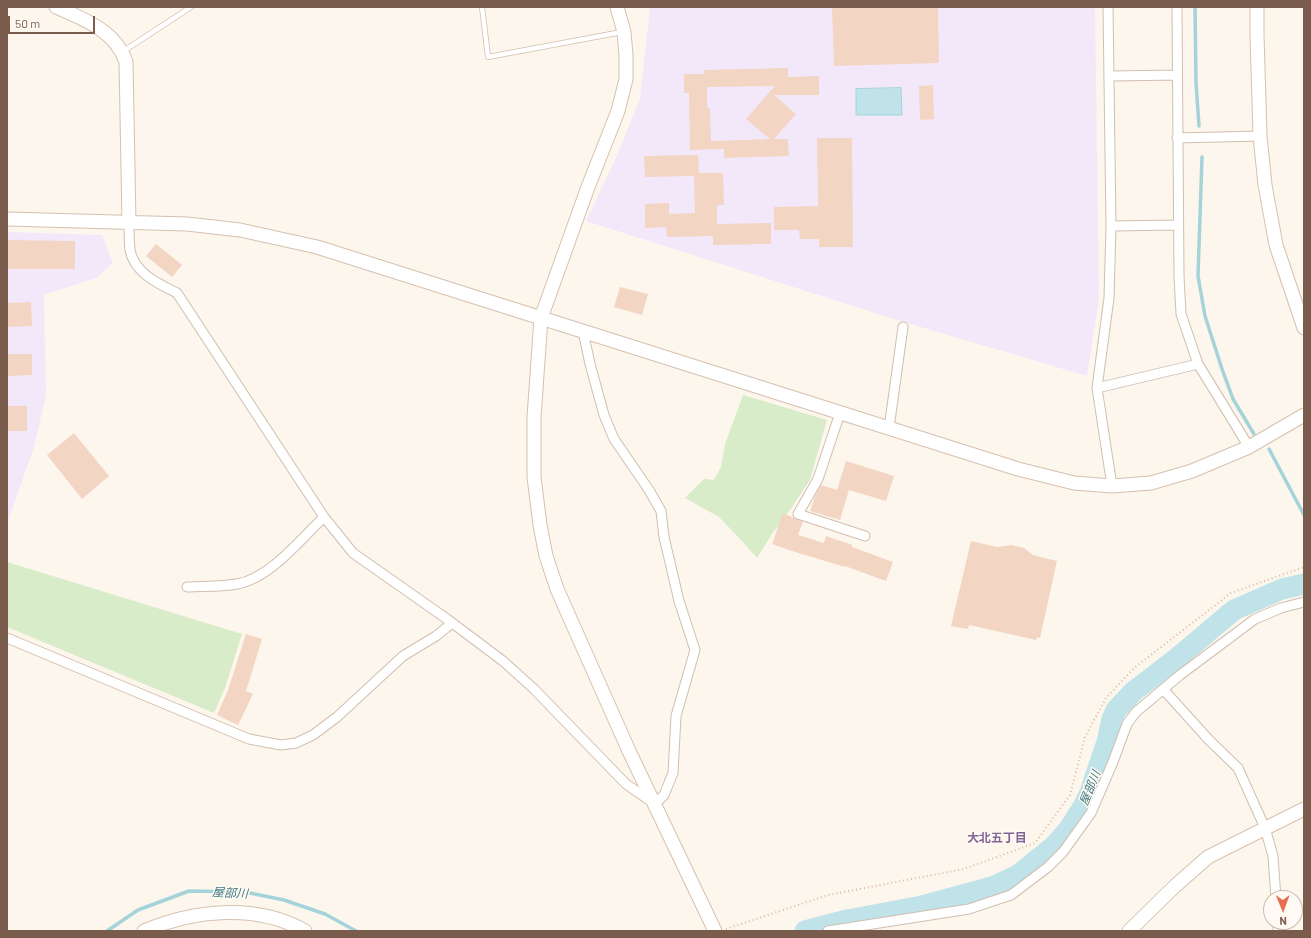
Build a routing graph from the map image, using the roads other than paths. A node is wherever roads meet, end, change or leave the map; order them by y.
1 (56, 7) edge
2 (191, 7) edge
3 (482, 7) edge
4 (618, 7) edge
5 (1108, 7) edge
6 (1177, 7) edge
7 (1257, 7) edge
8 (624, 32) junction
9 (122, 52) junction
10 (1177, 75) junction
11 (1110, 76) junction
12 (1260, 136) junction
13 (1177, 138) junction
14 (7, 219) edge
15 (129, 222) junction
16 (1178, 225) junction
17 (1111, 226) junction
18 (541, 318) junction
19 (903, 328) dead end
20 (1304, 328) edge
21 (583, 331) junction
22 (1198, 364) junction
23 (1097, 388) junction
24 (840, 413) junction
25 (1304, 415) edge
26 (889, 428) junction
27 (1249, 447) junction
28 (1112, 486) junction
29 (324, 517) junction
30 (865, 536) dead end
31 (187, 588) dead end
32 (1304, 602) edge
33 (452, 623) junction
34 (7, 638) edge
35 (1163, 689) junction
36 (655, 804) junction
37 (1304, 809) edge
38 (1265, 828) junction
39 (1275, 890) edge
40 (721, 930) edge
41 (144, 931) edge
42 (305, 931) edge
43 (828, 931) edge
44 (1129, 931) edge

1 - 9 street
2 - 9 lane
3 - 8 lane
4 - 8 street
5 - 11 street
6 - 10 street
7 - 12 street
8 - 18 street
9 - 15 street
10 - 11 street
10 - 13 street
11 - 17 street
12 - 13 street
12 - 20 street
13 - 16 street
14 - 15 street
15 - 18 street
15 - 29 street
16 - 17 street
16 - 22 street
17 - 23 street
18 - 21 street
18 - 36 street
19 - 26 street
21 - 24 street
21 - 36 street
22 - 23 street
22 - 27 street
23 - 28 street
24 - 26 street
24 - 30 street
25 - 27 street
26 - 28 street
27 - 28 street
29 - 31 street
29 - 33 street
32 - 35 street
33 - 34 street
33 - 36 street
35 - 38 street
35 - 43 street
36 - 40 street
37 - 38 street
38 - 39 street
38 - 44 street
41 - 42 street

